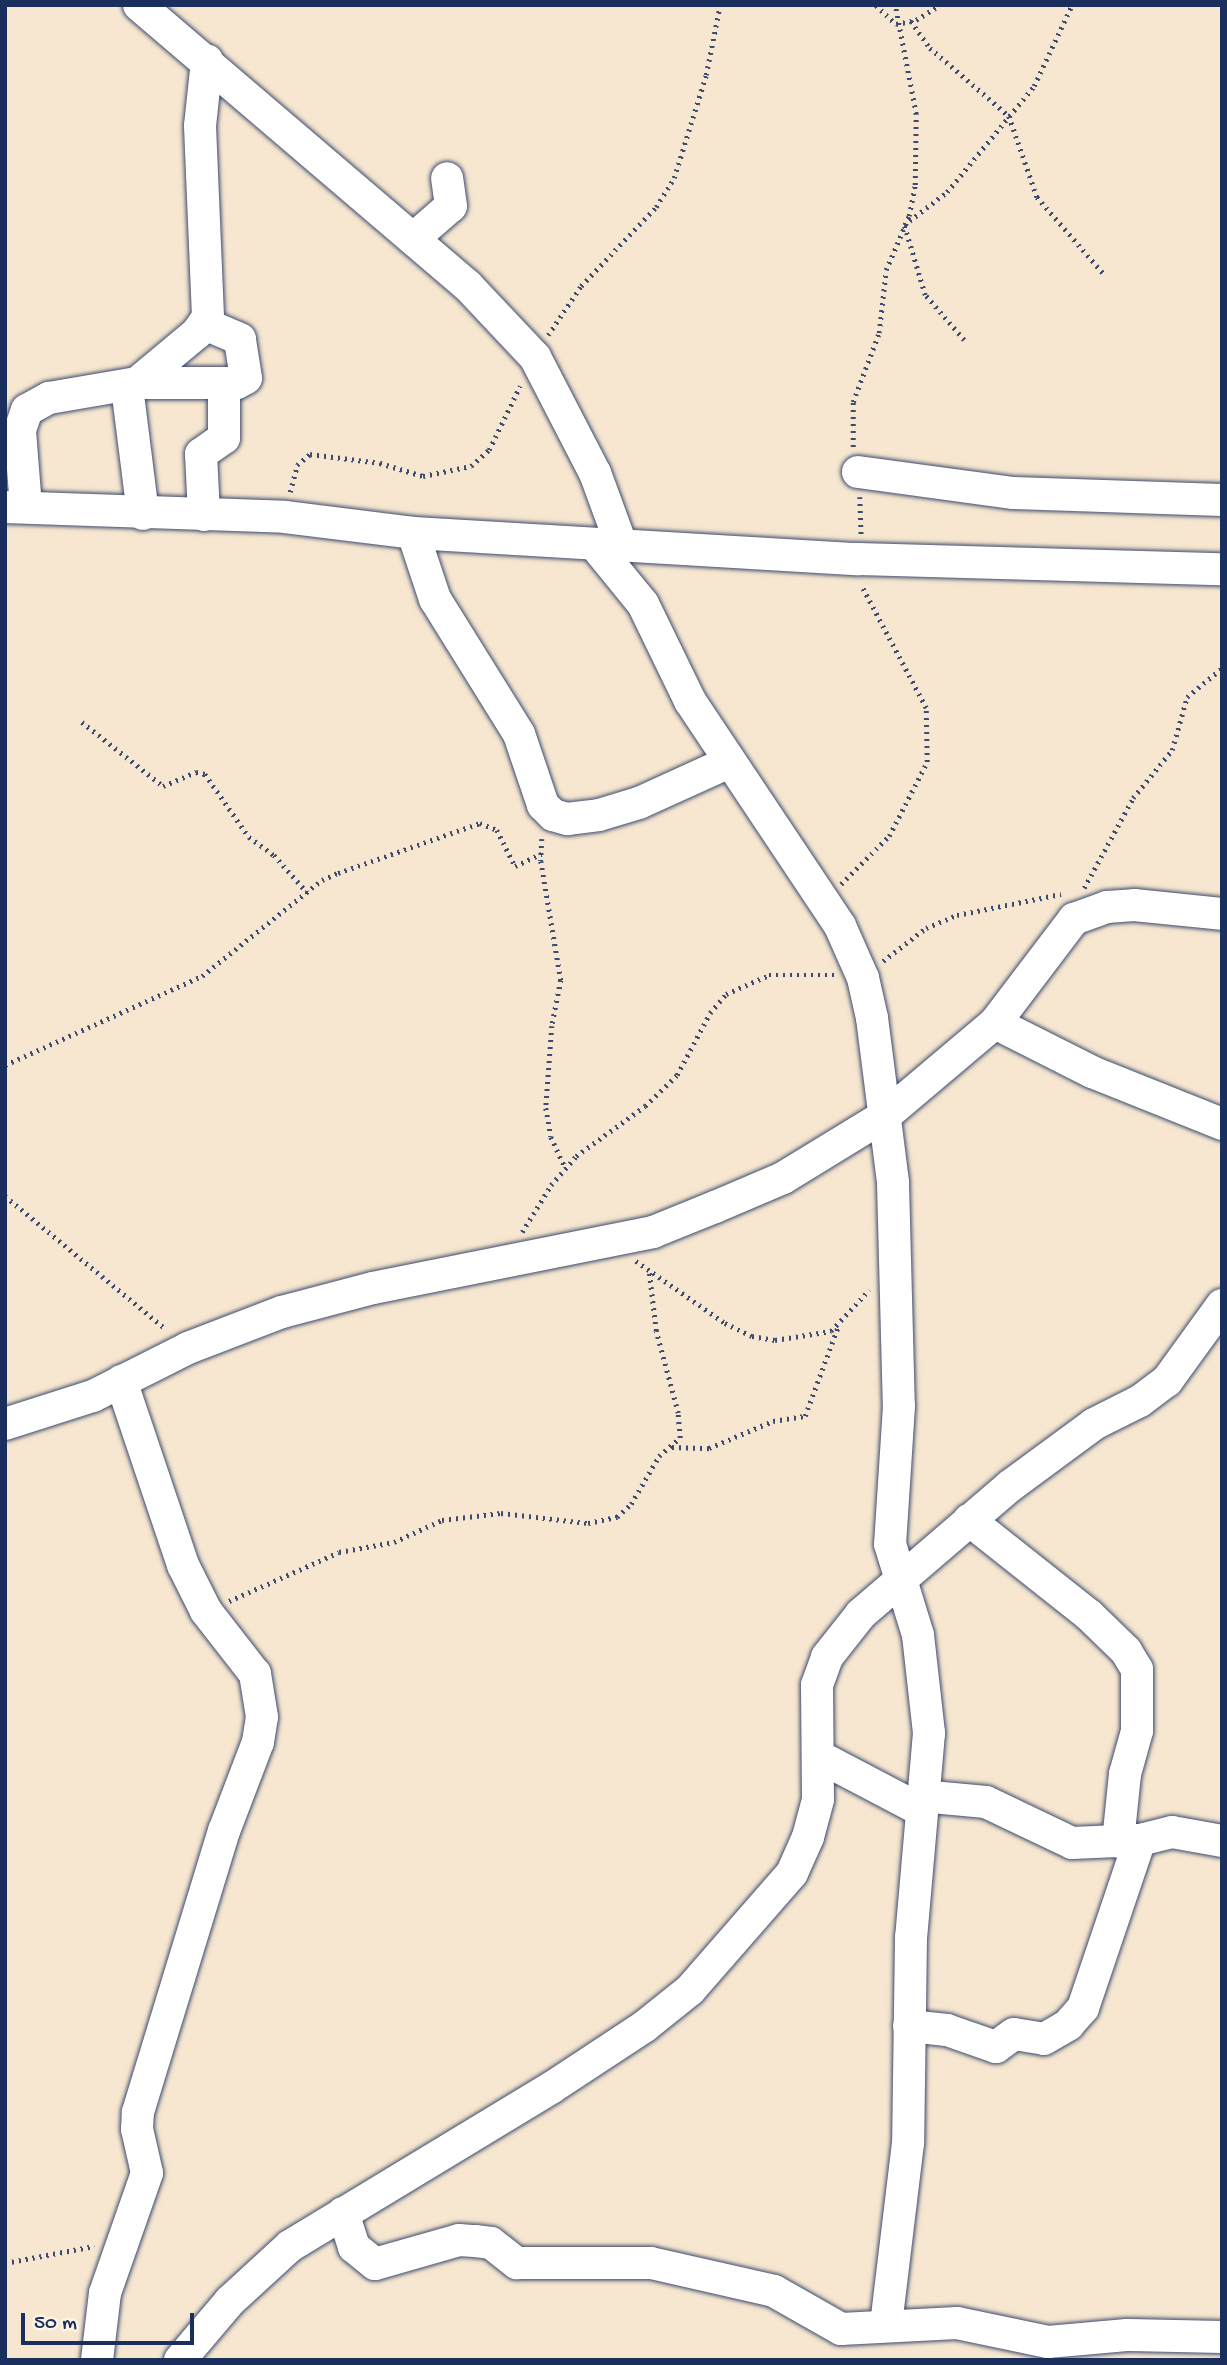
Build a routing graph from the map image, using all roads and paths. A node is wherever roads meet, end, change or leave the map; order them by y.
1 (139, 5) edge
2 (720, 5) edge
3 (876, 5) edge
4 (895, 5) edge
5 (940, 5) edge
6 (1072, 5) edge
7 (911, 21) junction
8 (897, 24) junction
9 (207, 60) junction
10 (1009, 116) junction
11 (447, 178) dead end
12 (904, 225) junction
13 (413, 239) junction
14 (1104, 274) dead end
15 (204, 324) junction
16 (964, 340) dead end
17 (535, 357) junction
18 (224, 383) junction
19 (132, 385) junction
20 (858, 472) junction
21 (1222, 499) edge
22 (15, 507) edge
23 (143, 514) junction
24 (204, 516) junction
25 (285, 517) junction
26 (413, 533) junction
27 (608, 544) junction
28 (858, 559) junction
29 (1222, 569) edge
30 (1222, 668) edge
31 (82, 722) dead end
32 (727, 763) junction
33 (543, 805) junction
34 (541, 854) junction
35 (307, 892) junction
36 (824, 903) junction
37 (1079, 904) junction
38 (1222, 914) edge
39 (863, 978) junction
40 (995, 1023) junction
41 (5, 1065) edge
42 (886, 1115) junction
43 (1222, 1124) edge
44 (565, 1167) junction
45 (5, 1196) edge
46 (610, 1242) junction
47 (489, 1268) junction
48 (649, 1271) junction
49 (874, 1283) dead end
50 (1222, 1306) edge
51 (840, 1323) junction
52 (188, 1348) junction
53 (121, 1381) junction
54 (5, 1424) edge
55 (671, 1447) junction
56 (969, 1520) junction
57 (899, 1581) junction
58 (206, 1611) junction
59 (818, 1756) junction
60 (920, 1803) junction
61 (1129, 1841) junction
62 (1222, 1841) edge
63 (909, 2026) junction
64 (343, 2213) junction
65 (125, 2239) junction
66 (5, 2263) edge
67 (886, 2325) junction
68 (1008, 2335) junction
69 (1222, 2337) edge
70 (97, 2360) edge
71 (180, 2360) edge
72 (1052, 2360) edge

1 - 9 street
2 - 17 path
3 - 8 path
4 - 8 path
5 - 7 path
6 - 10 path
7 - 8 path
7 - 10 path
8 - 12 path
9 - 13 street
9 - 15 street
10 - 12 path
10 - 14 path
11 - 13 street
12 - 16 path
12 - 20 path
13 - 17 street
15 - 18 street
15 - 19 street
17 - 25 path
17 - 27 street
18 - 19 street
18 - 24 street
19 - 22 street
19 - 23 street
20 - 21 street
20 - 28 path
22 - 23 street
23 - 24 street
24 - 25 street
25 - 26 street
26 - 27 street
26 - 33 street
27 - 28 street
27 - 32 street
28 - 29 street
28 - 36 path
30 - 37 path
31 - 35 path
32 - 33 street
32 - 36 street
33 - 34 path
34 - 35 path
34 - 44 path
35 - 41 path
36 - 39 street
37 - 38 street
37 - 39 path
37 - 40 street
39 - 42 street
39 - 44 path
40 - 42 street
40 - 43 street
42 - 46 street
42 - 57 street
44 - 47 path
45 - 52 path
46 - 47 street
46 - 48 path
47 - 52 street
48 - 51 path
48 - 55 path
49 - 51 path
50 - 56 street
51 - 55 path
52 - 53 street
53 - 54 street
53 - 58 street
55 - 58 path
56 - 57 street
56 - 61 street
57 - 59 street
57 - 60 street
58 - 65 street
59 - 60 street
59 - 64 street
60 - 61 street
60 - 63 street
61 - 62 street
61 - 63 street
63 - 67 street
64 - 67 street
64 - 71 street
65 - 66 path
65 - 70 street
67 - 68 street
68 - 69 street
68 - 72 street

